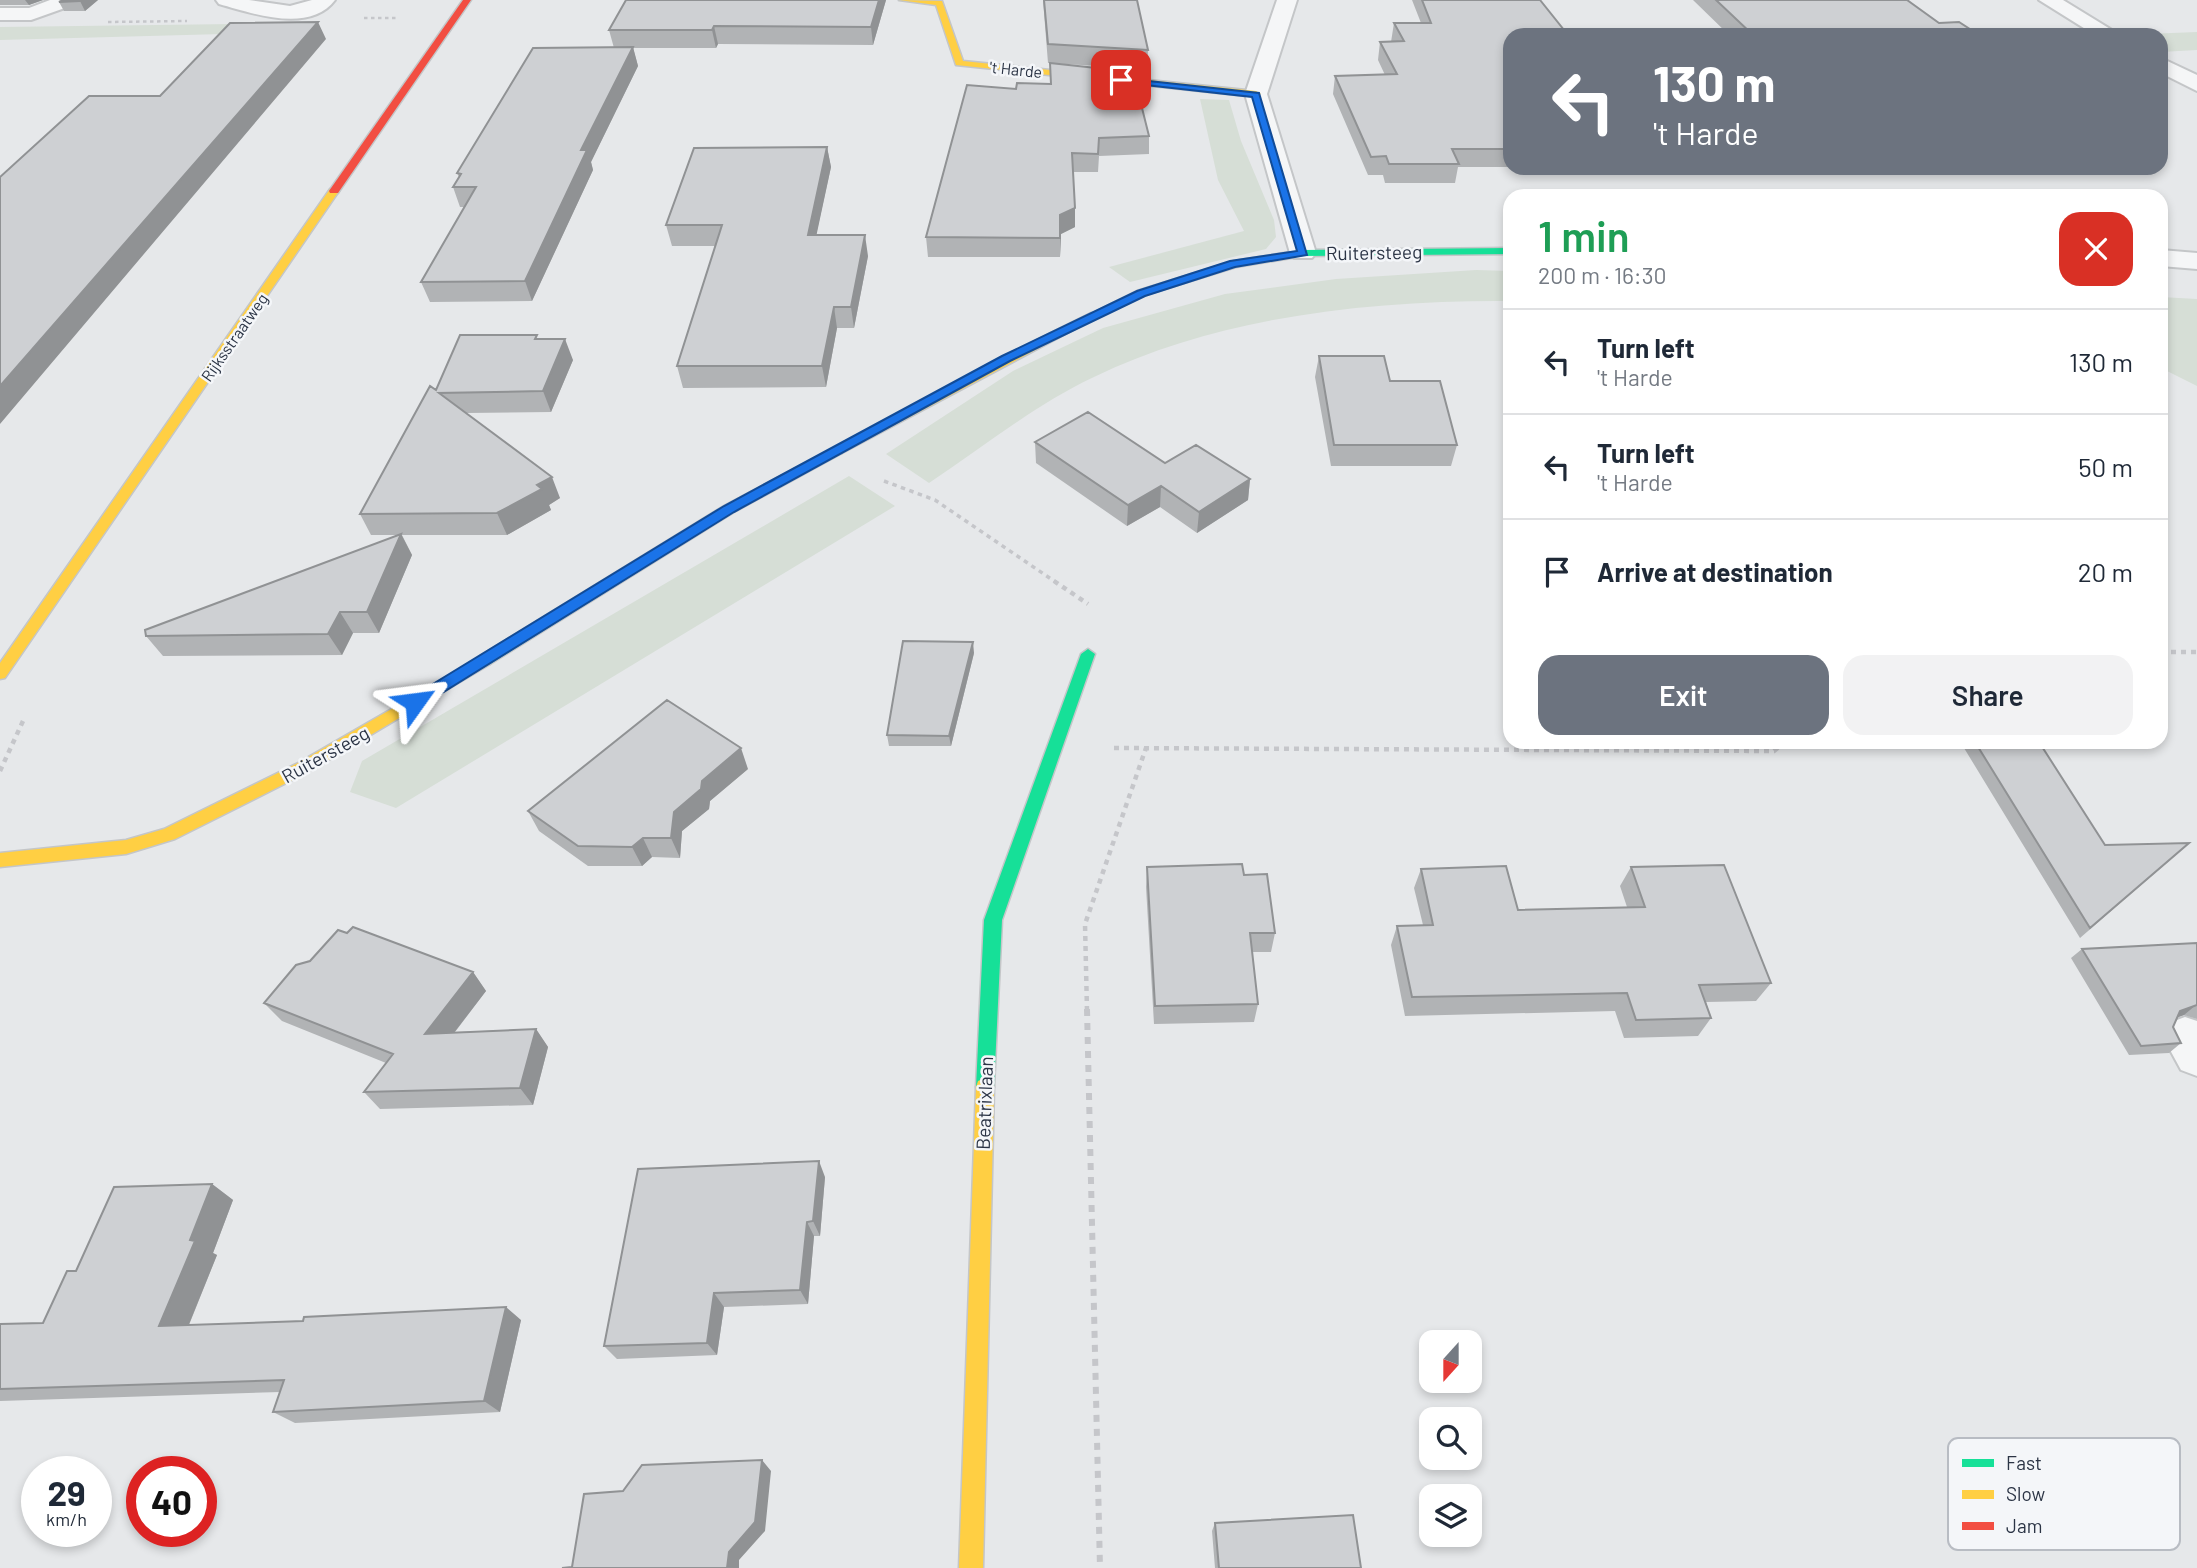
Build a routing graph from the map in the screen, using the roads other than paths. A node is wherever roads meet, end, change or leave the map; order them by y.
1 (69, 0) edge
2 (226, 0) edge
3 (326, 0) edge
4 (467, 0) edge
5 (902, 0) edge
6 (1287, 0) edge
7 (2049, 0) edge
8 (0, 14) edge
9 (2098, 28) edge
10 (2168, 68) edge
11 (2197, 84) edge
12 (1256, 94) junction
13 (1503, 251) edge
14 (1303, 253) junction
15 (2168, 259) edge
16 (2197, 261) edge
17 (1088, 654) road end
18 (0, 674) edge
19 (0, 860) edge
20 (971, 1568) edge

1 - 8 street
2 - 3 street
4 - 18 street, Rijksstraatweg
5 - 12 street, 't Harde
6 - 12 street
7 - 9 street
10 - 11 street
12 - 14 street
13 - 14 street, Ruitersteeg
14 - 19 street, Ruitersteeg
15 - 16 street
17 - 20 street, Beatrixlaan

